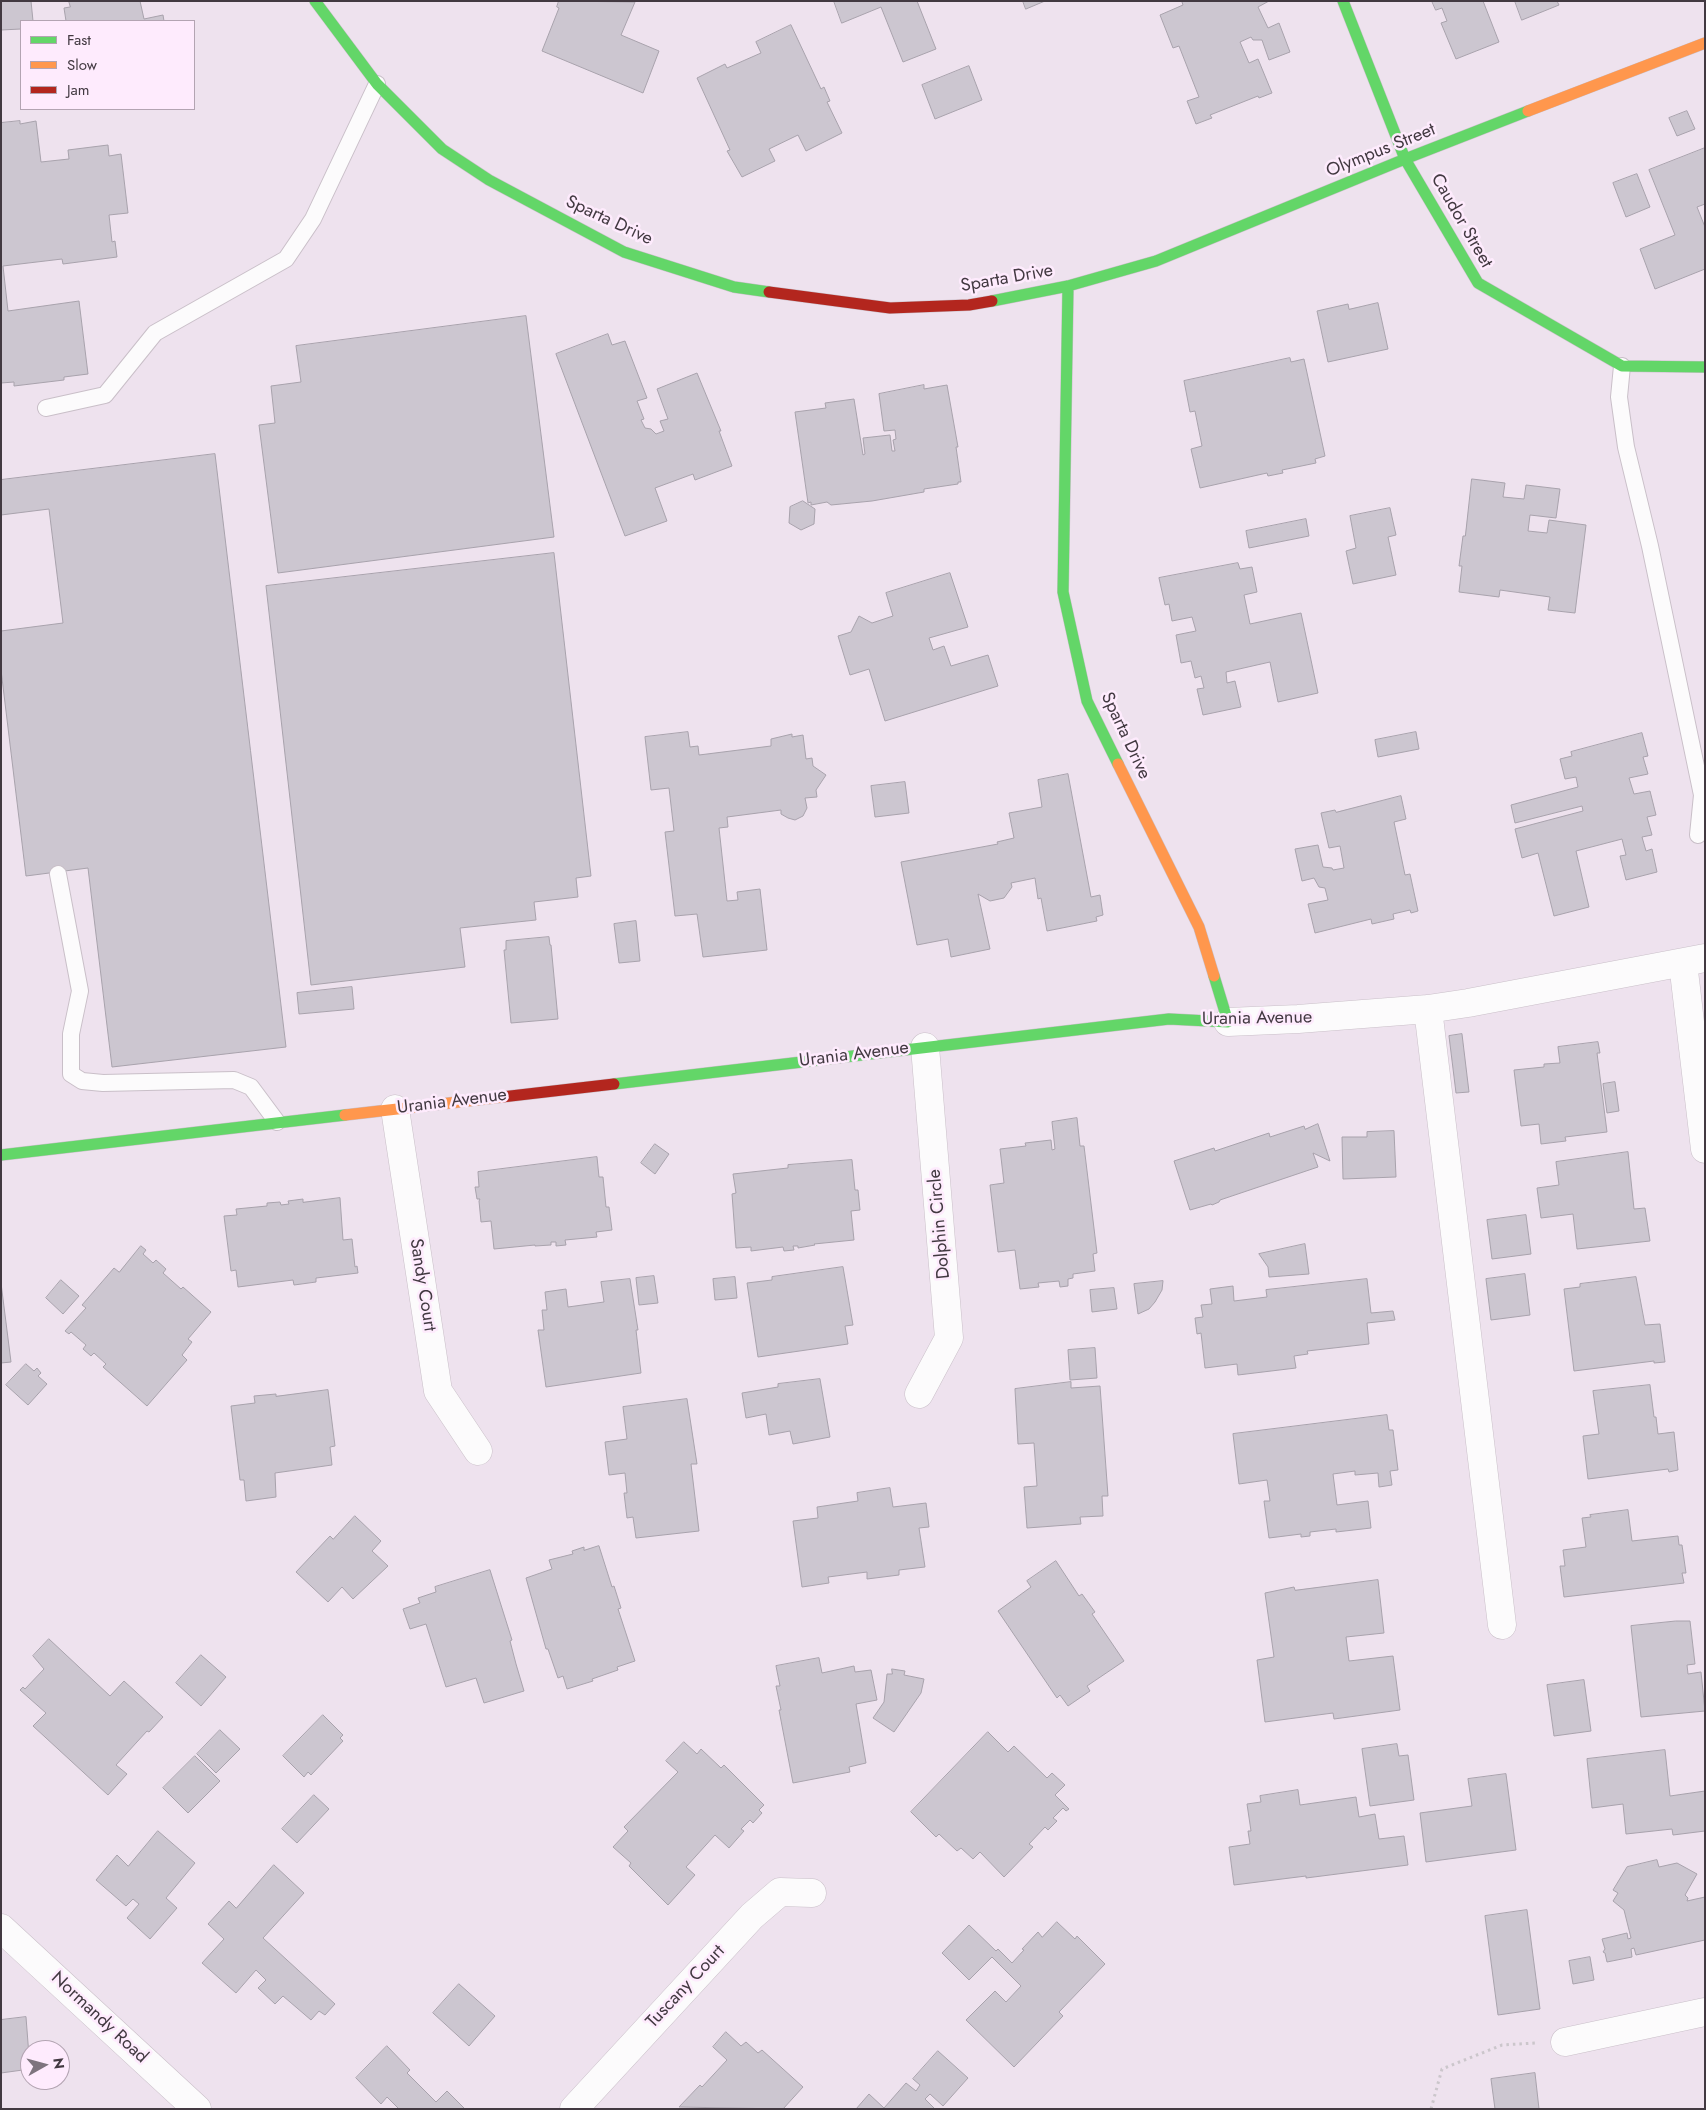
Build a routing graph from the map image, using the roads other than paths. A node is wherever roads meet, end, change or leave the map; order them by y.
1 (315, 1) edge
2 (1343, 1) edge
3 (1705, 43) edge
4 (377, 84) junction
5 (1405, 160) junction
6 (1068, 286) junction
7 (1622, 366) junction
8 (1705, 367) edge
9 (46, 408) dead end
10 (1698, 835) dead end
11 (58, 874) dead end
12 (1694, 960) edge
13 (1428, 1009) junction
14 (1228, 1022) junction
15 (925, 1047) junction
16 (394, 1109) junction
17 (277, 1122) junction
18 (1705, 1149) edge
19 (1, 1155) edge
20 (919, 1394) dead end
21 (478, 1451) dead end
22 (1502, 1625) dead end
23 (812, 1893) dead end
24 (1, 1928) edge
25 (1705, 2012) edge
26 (1564, 2042) road end
27 (197, 2109) edge
28 (574, 2109) edge

1 - 4 street, Sparta Drive
2 - 5 street, Caudor Street
3 - 5 street, Olympus Street
4 - 6 street, Sparta Drive
4 - 9 lane
5 - 6 street, Olympus Street
5 - 7 street, Caudor Street
6 - 14 street, Sparta Drive
7 - 8 street, Caudor Street
7 - 10 lane
11 - 17 lane
12 - 13 street, Urania Avenue
12 - 18 street
13 - 14 street, Urania Avenue
13 - 22 street
14 - 15 street, Urania Avenue
15 - 16 street, Urania Avenue
15 - 20 street, Dolphin Circle
16 - 17 street, Urania Avenue
16 - 21 street, Sandy Court
17 - 19 street, Urania Avenue
23 - 28 street, Tuscany Court
24 - 27 street, Normandy Road
25 - 26 street

